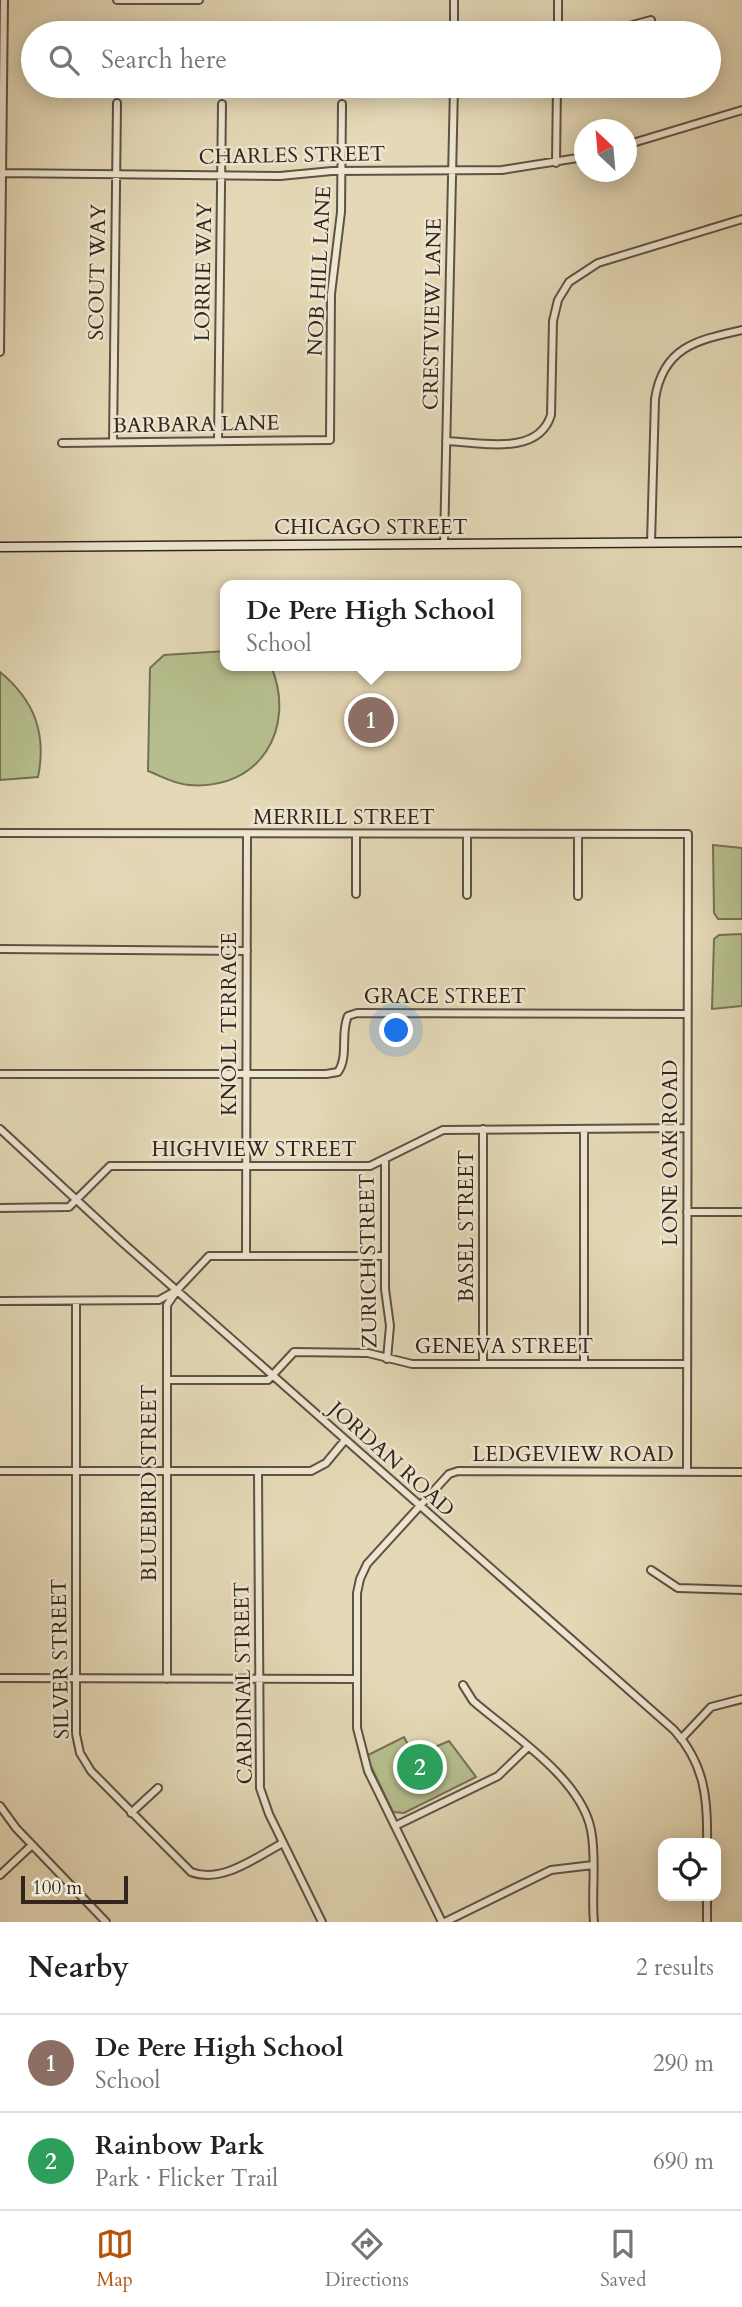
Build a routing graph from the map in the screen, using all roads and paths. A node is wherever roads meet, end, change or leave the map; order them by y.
1 (4, 0) edge
2 (117, 0) edge
3 (199, 0) edge
4 (454, 0) edge
5 (558, 0) edge
6 (651, 20) dead end
7 (454, 21) edge
8 (558, 21) edge
9 (647, 21) edge
10 (454, 98) edge
11 (557, 98) edge
12 (117, 103) dead end
13 (222, 104) dead end
14 (342, 104) dead end
15 (742, 110) edge
16 (637, 142) edge
17 (574, 159) edge
18 (556, 163) junction
19 (452, 170) junction
20 (341, 171) junction
21 (1, 173) edge
22 (116, 174) junction
23 (221, 176) junction
24 (742, 219) edge
25 (742, 330) edge
26 (0, 352) edge
27 (330, 440) joint
28 (218, 441) junction
29 (113, 442) junction
30 (446, 442) junction
31 (62, 443) dead end
32 (742, 542) edge
33 (651, 543) junction
34 (444, 544) junction
35 (0, 547) edge
36 (0, 833) edge
37 (578, 834) junction
38 (688, 834) joint
39 (247, 835) junction
40 (356, 835) junction
41 (467, 835) junction
42 (356, 894) dead end
43 (467, 895) dead end
44 (578, 896) dead end
45 (0, 949) edge
46 (247, 951) junction
47 (687, 1014) junction
48 (0, 1074) edge
49 (247, 1075) junction
50 (687, 1128) junction
51 (0, 1129) edge
52 (483, 1129) junction
53 (584, 1129) junction
54 (384, 1161) junction
55 (246, 1166) junction
56 (78, 1201) junction
57 (0, 1208) edge
58 (687, 1212) junction
59 (742, 1212) edge
60 (246, 1256) junction
61 (385, 1256) junction
62 (177, 1290) junction
63 (0, 1301) edge
64 (76, 1301) junction
65 (387, 1359) junction
66 (483, 1364) junction
67 (584, 1364) junction
68 (687, 1364) junction
69 (273, 1376) junction
70 (167, 1380) junction
71 (345, 1440) junction
72 (0, 1471) edge
73 (75, 1471) junction
74 (167, 1471) junction
75 (258, 1471) junction
76 (687, 1472) junction
77 (742, 1472) edge
78 (419, 1506) junction
79 (651, 1570) dead end
80 (742, 1590) edge
81 (0, 1678) edge
82 (75, 1678) junction
83 (167, 1678) junction
84 (258, 1679) junction
85 (357, 1679) junction
86 (463, 1685) dead end
87 (742, 1699) edge
88 (681, 1739) junction
89 (527, 1748) junction
90 (158, 1788) dead end
91 (0, 1806) edge
92 (131, 1813) junction
93 (395, 1826) junction
94 (707, 1838) edge
95 (283, 1843) junction
96 (32, 1845) junction
97 (593, 1865) junction
98 (0, 1875) edge
99 (707, 1901) edge
100 (106, 1922) edge
101 (322, 1922) edge
102 (443, 1922) edge
103 (594, 1922) edge
104 (707, 1922) edge

1 - 21 street
2 - 3 street
4 - 7 street
5 - 8 street
6 - 9 street
10 - 19 street, CRESTVIEW LANE
11 - 18 street
12 - 22 street, SCOUT WAY
13 - 23 street, LORRIE WAY
14 - 20 street, NOB HILL LANE
15 - 16 street
17 - 18 street, CHARLES STREET
18 - 19 street, CHARLES STREET
19 - 20 street, CHARLES STREET
19 - 30 street, CRESTVIEW LANE
20 - 23 street, CHARLES STREET
20 - 27 street, NOB HILL LANE
21 - 22 street, CHARLES STREET
21 - 26 street
22 - 23 street, CHARLES STREET
22 - 29 street, SCOUT WAY
23 - 28 street, LORRIE WAY
24 - 30 street
25 - 33 street
27 - 28 street, BARBARA LANE
28 - 29 street, BARBARA LANE
29 - 31 street, BARBARA LANE
30 - 34 street, CRESTVIEW LANE
32 - 33 street, CHICAGO STREET
33 - 34 street, CHICAGO STREET
34 - 35 street, CHICAGO STREET
36 - 39 street, MERRILL STREET
37 - 38 street, MERRILL STREET
37 - 41 street, MERRILL STREET
37 - 44 street
38 - 47 street, LONE OAK ROAD
39 - 40 street, MERRILL STREET
39 - 46 street, KNOLL TERRACE
40 - 41 street, MERRILL STREET
40 - 42 street
41 - 43 street
45 - 46 street
46 - 49 street, KNOLL TERRACE
47 - 49 street, GRACE STREET
47 - 50 street, LONE OAK ROAD
48 - 49 street, GRACE STREET
49 - 55 street, KNOLL TERRACE
50 - 53 street, HIGHVIEW STREET
50 - 58 street, LONE OAK ROAD
51 - 56 street, JORDAN ROAD
52 - 53 street, HIGHVIEW STREET
52 - 54 street, HIGHVIEW STREET
52 - 66 street, BASEL STREET
53 - 67 street
54 - 55 street, HIGHVIEW STREET
54 - 61 street, ZURICH STREET
55 - 56 street, HIGHVIEW STREET
55 - 60 street, KNOLL TERRACE
56 - 57 street
56 - 62 street, JORDAN ROAD
58 - 59 street
58 - 68 street, LONE OAK ROAD
60 - 61 street
60 - 62 street
61 - 65 street, ZURICH STREET
62 - 64 street
62 - 69 street, JORDAN ROAD
62 - 70 street, BLUEBIRD STREET
63 - 64 street
64 - 73 street, SILVER STREET
65 - 66 street, GENEVA STREET
65 - 69 street, GENEVA STREET
66 - 67 street, GENEVA STREET
67 - 68 street, GENEVA STREET
68 - 76 street, LONE OAK ROAD
69 - 70 street
69 - 71 street, JORDAN ROAD
70 - 74 street, BLUEBIRD STREET
71 - 75 street
71 - 78 street, JORDAN ROAD
72 - 73 street
73 - 74 street
73 - 82 street, SILVER STREET
74 - 75 street
74 - 83 street, BLUEBIRD STREET
75 - 84 street, CARDINAL STREET
76 - 77 street, LEDGEVIEW ROAD
76 - 78 street, LEDGEVIEW ROAD
78 - 85 street, LEDGEVIEW ROAD
78 - 88 street, JORDAN ROAD
79 - 80 street
81 - 82 street
82 - 83 street
82 - 92 street, SILVER STREET
83 - 84 street
84 - 85 street
84 - 95 street, CARDINAL STREET
85 - 93 street, LEDGEVIEW ROAD
86 - 89 street
87 - 88 street
88 - 94 street, JORDAN ROAD
89 - 93 street
89 - 97 street
90 - 92 street
91 - 96 street
92 - 95 street, SILVER STREET
93 - 102 street, LEDGEVIEW ROAD
95 - 101 street, CARDINAL STREET
96 - 98 street
96 - 100 street
97 - 102 street
97 - 103 street
99 - 104 street

